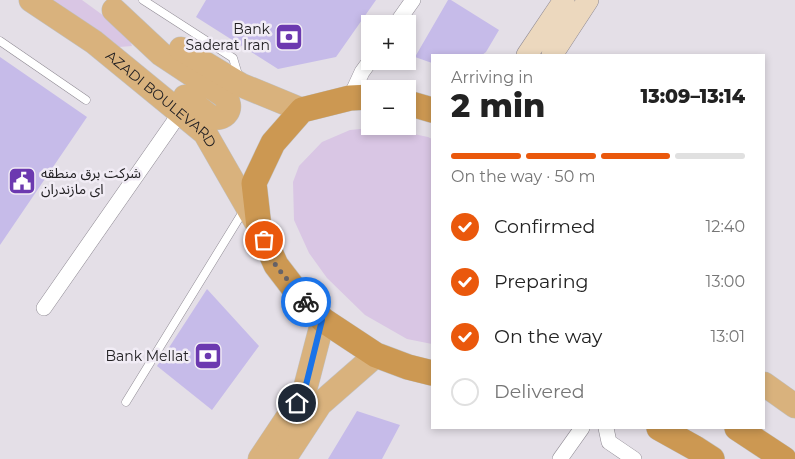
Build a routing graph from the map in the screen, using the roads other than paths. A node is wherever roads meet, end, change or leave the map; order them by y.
1 (30, 0) edge
2 (143, 0) edge
3 (413, 0) edge
4 (564, 0) edge
5 (588, 0) edge
6 (106, 5) edge
7 (402, 15) edge
8 (0, 41) edge
9 (94, 42) junction
10 (528, 54) edge
11 (553, 54) edge
12 (363, 70) edge
13 (241, 85) junction
14 (360, 98) edge
15 (86, 100) dead end
16 (416, 105) edge
17 (302, 110) junction
18 (431, 110) edge
19 (180, 112) junction
20 (246, 206) junction
21 (259, 228) junction
22 (44, 308) dead end
23 (322, 320) junction
24 (376, 355) junction
25 (431, 373) edge
26 (765, 385) edge
27 (126, 402) dead end
28 (795, 406) edge
29 (581, 429) edge
30 (606, 429) edge
31 (661, 429) edge
32 (681, 429) edge
33 (739, 429) edge
34 (701, 454) edge
35 (260, 459) edge
36 (284, 459) edge
37 (560, 459) edge
38 (634, 459) edge
39 (784, 459) edge

1 - 9 main road, AZADI BOULEVARD
2 - 13 lane
3 - 7 street
4 - 10 main road
5 - 11 main road
6 - 9 main road
6 - 13 main road
8 - 15 lane
9 - 19 main road, AZADI BOULEVARD
12 - 14 street
13 - 17 main road
14 - 17 highway
16 - 18 highway
17 - 21 highway
19 - 20 main road, AZADI BOULEVARD
19 - 22 street
20 - 21 main road, AZADI BOULEVARD
20 - 27 lane
21 - 23 highway
23 - 24 highway
23 - 35 main road
24 - 25 highway
24 - 36 main road
26 - 28 main road
29 - 37 street
30 - 38 street
31 - 34 highway
32 - 34 highway
33 - 39 highway

